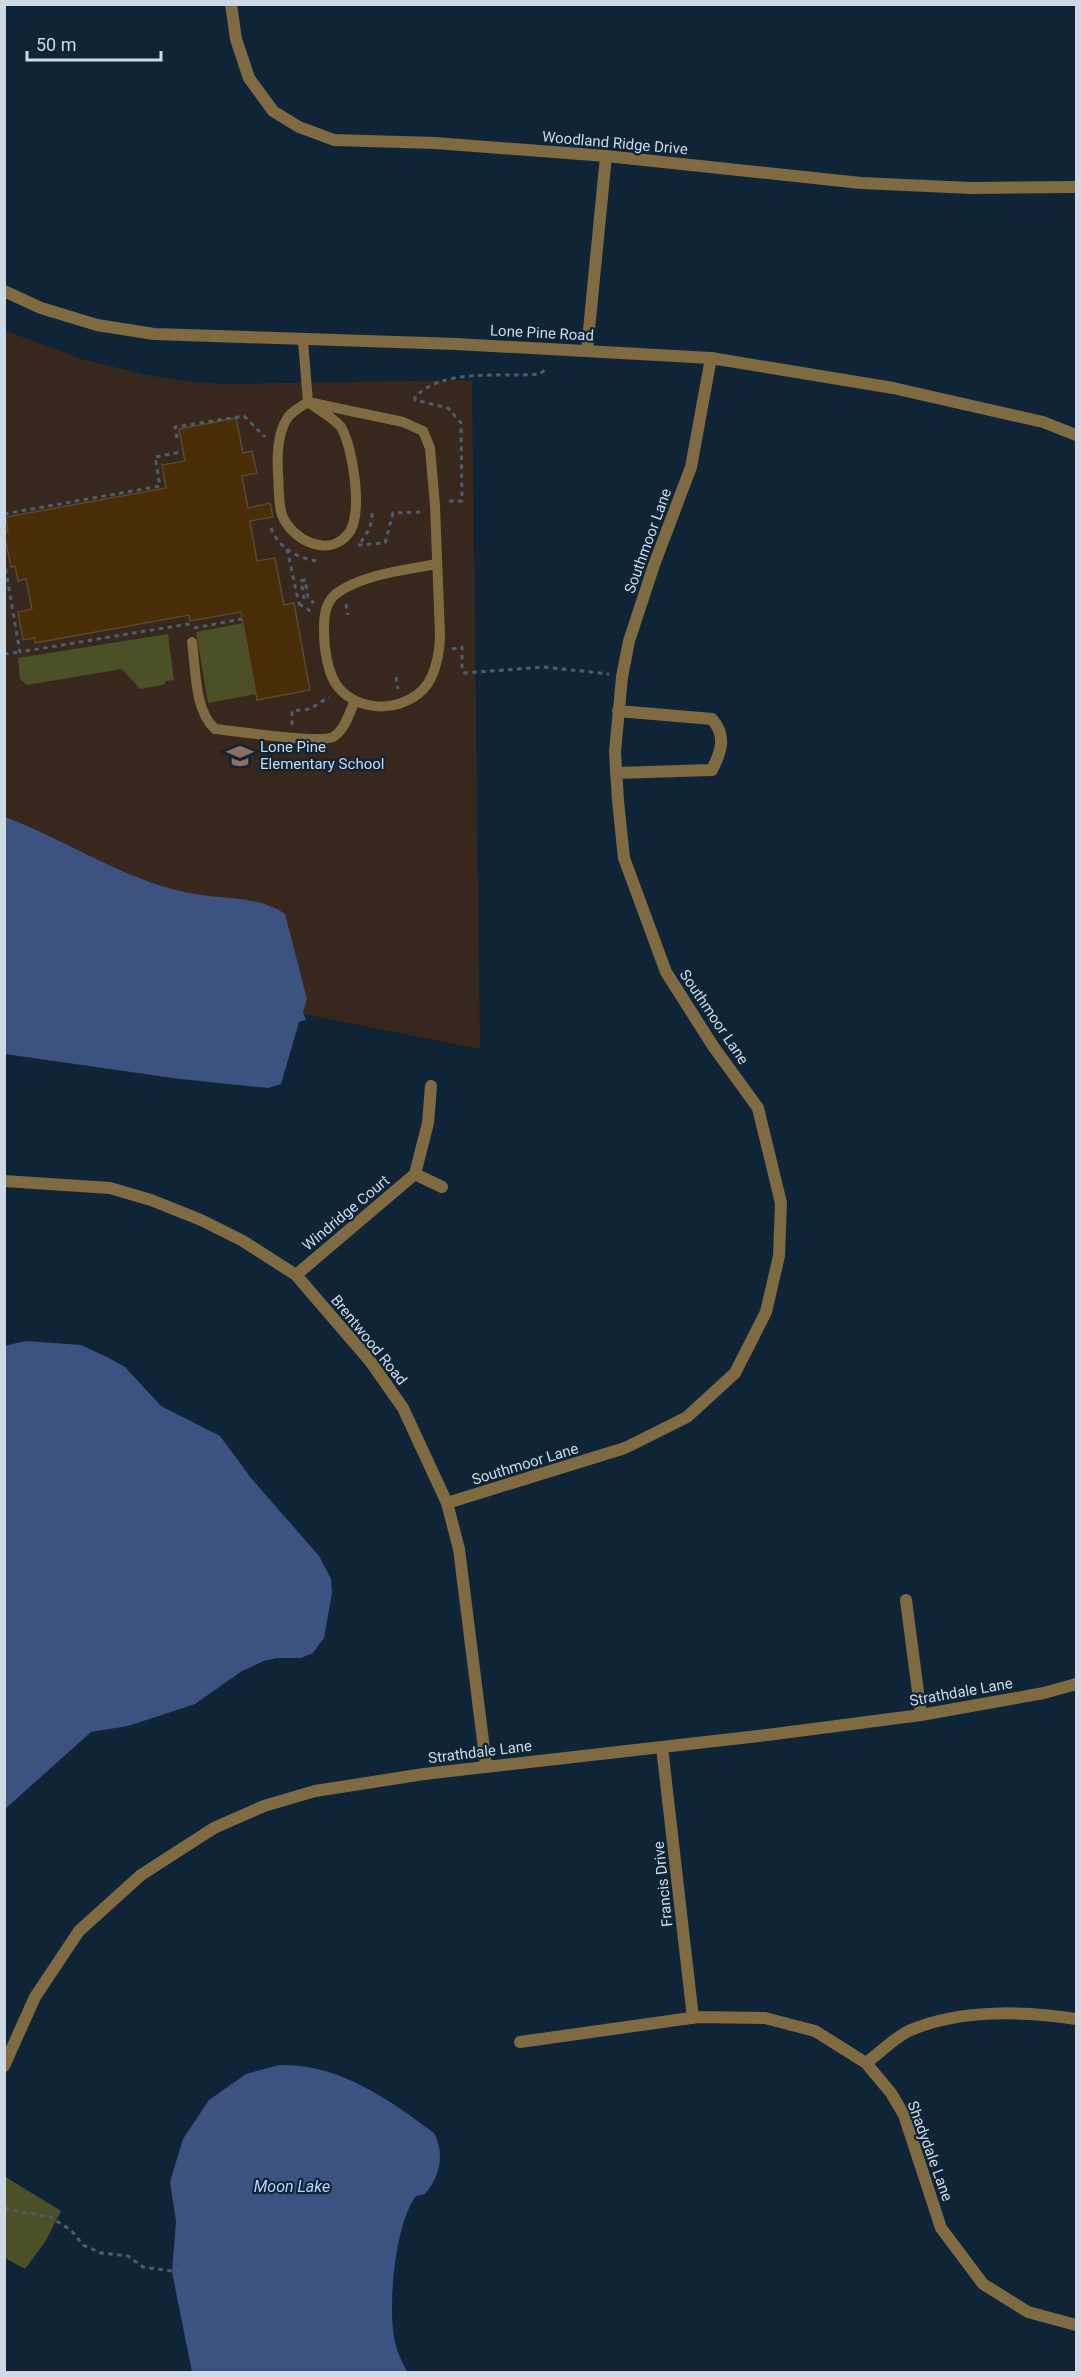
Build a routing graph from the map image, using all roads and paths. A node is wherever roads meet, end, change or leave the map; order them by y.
1 (231, 4) edge
2 (606, 156) junction
3 (1077, 187) edge
4 (4, 291) edge
5 (303, 341) junction
6 (587, 350) junction
7 (711, 358) junction
8 (308, 402) junction
9 (1077, 435) edge
10 (177, 438) dead end
11 (265, 445) dead end
12 (181, 452) dead end
13 (373, 509) dead end
14 (4, 514) edge
15 (360, 543) dead end
16 (287, 549) dead end
17 (4, 560) edge
18 (437, 564) junction
19 (299, 604) junction
20 (316, 604) dead end
21 (307, 610) dead end
22 (242, 619) dead end
23 (189, 629) junction
24 (192, 642) joint
25 (20, 652) junction
26 (4, 654) edge
27 (330, 696) dead end
28 (355, 701) junction
29 (618, 711) junction
30 (290, 737) junction
31 (616, 773) junction
32 (431, 1086) dead end
33 (415, 1174) junction
34 (4, 1181) edge
35 (442, 1187) dead end
36 (296, 1275) junction
37 (447, 1503) junction
38 (906, 1599) dead end
39 (1077, 1684) edge
40 (921, 1715) junction
41 (662, 1747) junction
42 (486, 1765) junction
43 (693, 2018) junction
44 (1077, 2019) edge
45 (520, 2042) dead end
46 (866, 2063) junction
47 (4, 2066) edge
48 (4, 2198) edge
49 (179, 2272) dead end
50 (1077, 2325) edge

1 - 2 street, Woodland Ridge Drive
2 - 3 street, Woodland Ridge Drive
2 - 6 street
4 - 5 street, Lone Pine Road
5 - 6 street, Lone Pine Road
5 - 8 lane
6 - 7 street, Lone Pine Road
7 - 9 street, Lone Pine Road
7 - 29 street, Southmoor Lane
8 - 8 lane
8 - 18 lane
10 - 11 path
12 - 14 path
13 - 15 path
16 - 19 path
17 - 25 path
18 - 28 lane
18 - 28 lane
19 - 20 path
19 - 21 path
22 - 23 path
23 - 24 path
23 - 25 path
24 - 30 lane
25 - 26 path
27 - 30 path
28 - 30 lane
29 - 31 street, Southmoor Lane
29 - 31 street
31 - 37 street, Southmoor Lane
32 - 33 street
33 - 35 street
33 - 36 street, Windridge Court
34 - 36 street, Brentwood Road
36 - 37 street, Brentwood Road
37 - 42 street, Brentwood Road
38 - 40 street
39 - 40 street, Strathdale Lane
40 - 41 street, Strathdale Lane
41 - 42 street, Strathdale Lane
41 - 43 street, Francis Drive
42 - 47 street, Strathdale Lane
43 - 45 street, Shadydale Lane
43 - 46 street, Shadydale Lane
44 - 46 street
46 - 50 street, Shadydale Lane
48 - 49 path

